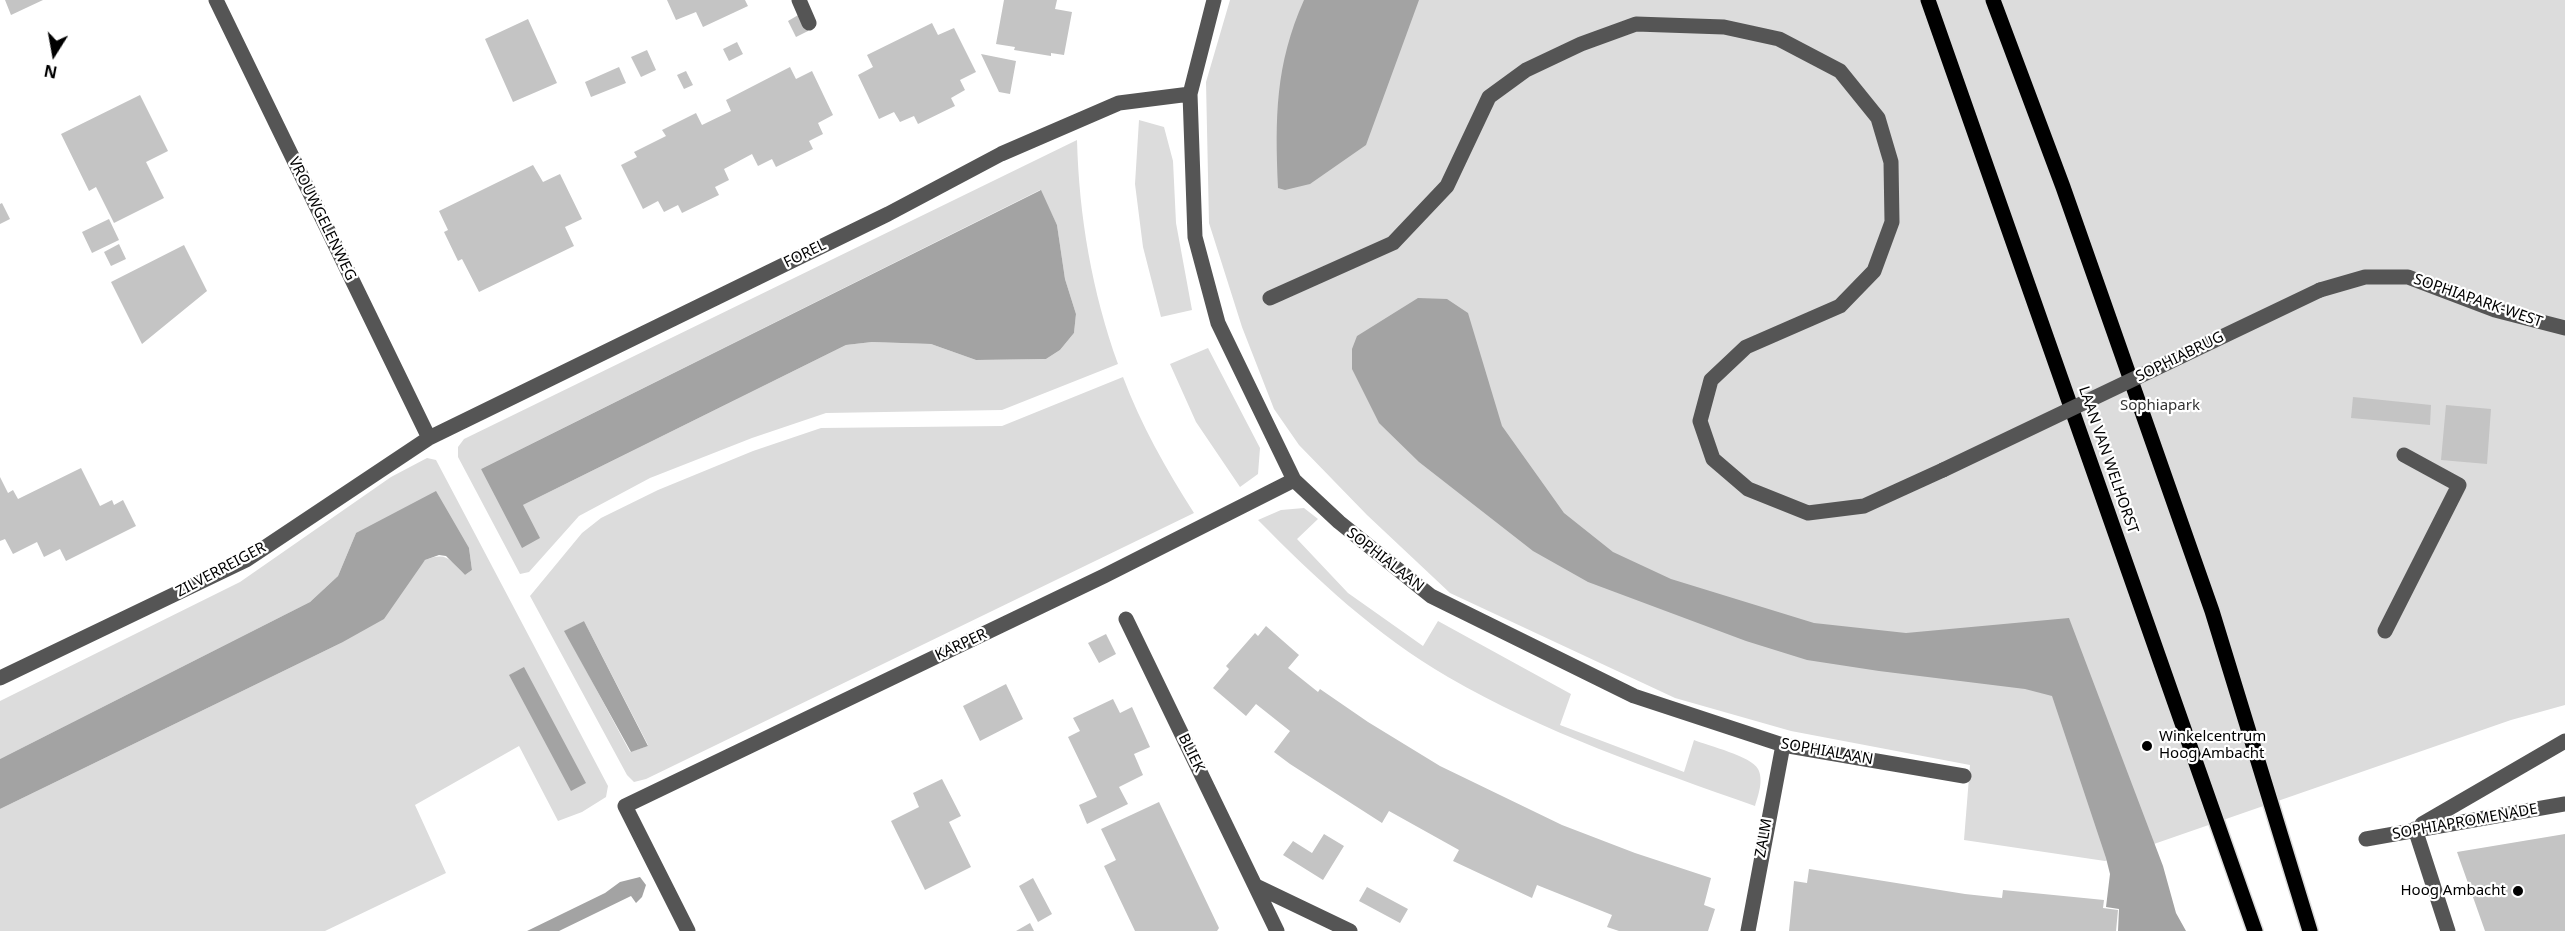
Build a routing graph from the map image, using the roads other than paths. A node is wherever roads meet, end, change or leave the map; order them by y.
1 (216, 0) edge
2 (799, 0) edge
3 (1214, 0) edge
4 (1928, 0) edge
5 (1993, 0) edge
6 (809, 23) dead end
7 (1190, 94) junction
8 (2320, 290) joint
9 (1270, 298) dead end
10 (2565, 328) edge
11 (429, 438) junction
12 (2404, 455) dead end
13 (1294, 480) junction
14 (1126, 620) dead end
15 (2385, 632) dead end
16 (0, 678) edge
17 (2565, 741) edge
18 (1783, 745) junction
19 (1964, 776) dead end
20 (2565, 804) edge
21 (2415, 829) junction
22 (2366, 839) dead end
23 (1256, 886) junction
24 (688, 931) edge
25 (1277, 931) edge
26 (1350, 931) edge
27 (1748, 931) edge
28 (2255, 931) edge
29 (2310, 931) edge
30 (2448, 931) edge

1 - 11 street, VROUWGELENWEG
2 - 6 street
3 - 7 street, SOPHIALAAN
4 - 28 main road, LAAN VAN WELHORST
5 - 29 main road
7 - 11 street, FOREL
7 - 13 street, SOPHIALAAN
8 - 9 street, SOPHIABRUG, bridge
8 - 10 street, SOPHIAPARK-WEST
11 - 16 street, ZILVERREIGER
12 - 15 street
13 - 18 street, SOPHIALAAN
13 - 24 street, KARPER
14 - 23 street, BLIEK
17 - 21 street
18 - 19 street, SOPHIALAAN
18 - 27 street, ZALM
20 - 21 street, SOPHIAPROMENADE
21 - 22 street, SOPHIAPROMENADE
21 - 30 street
23 - 25 street, BLIEK
23 - 26 street

